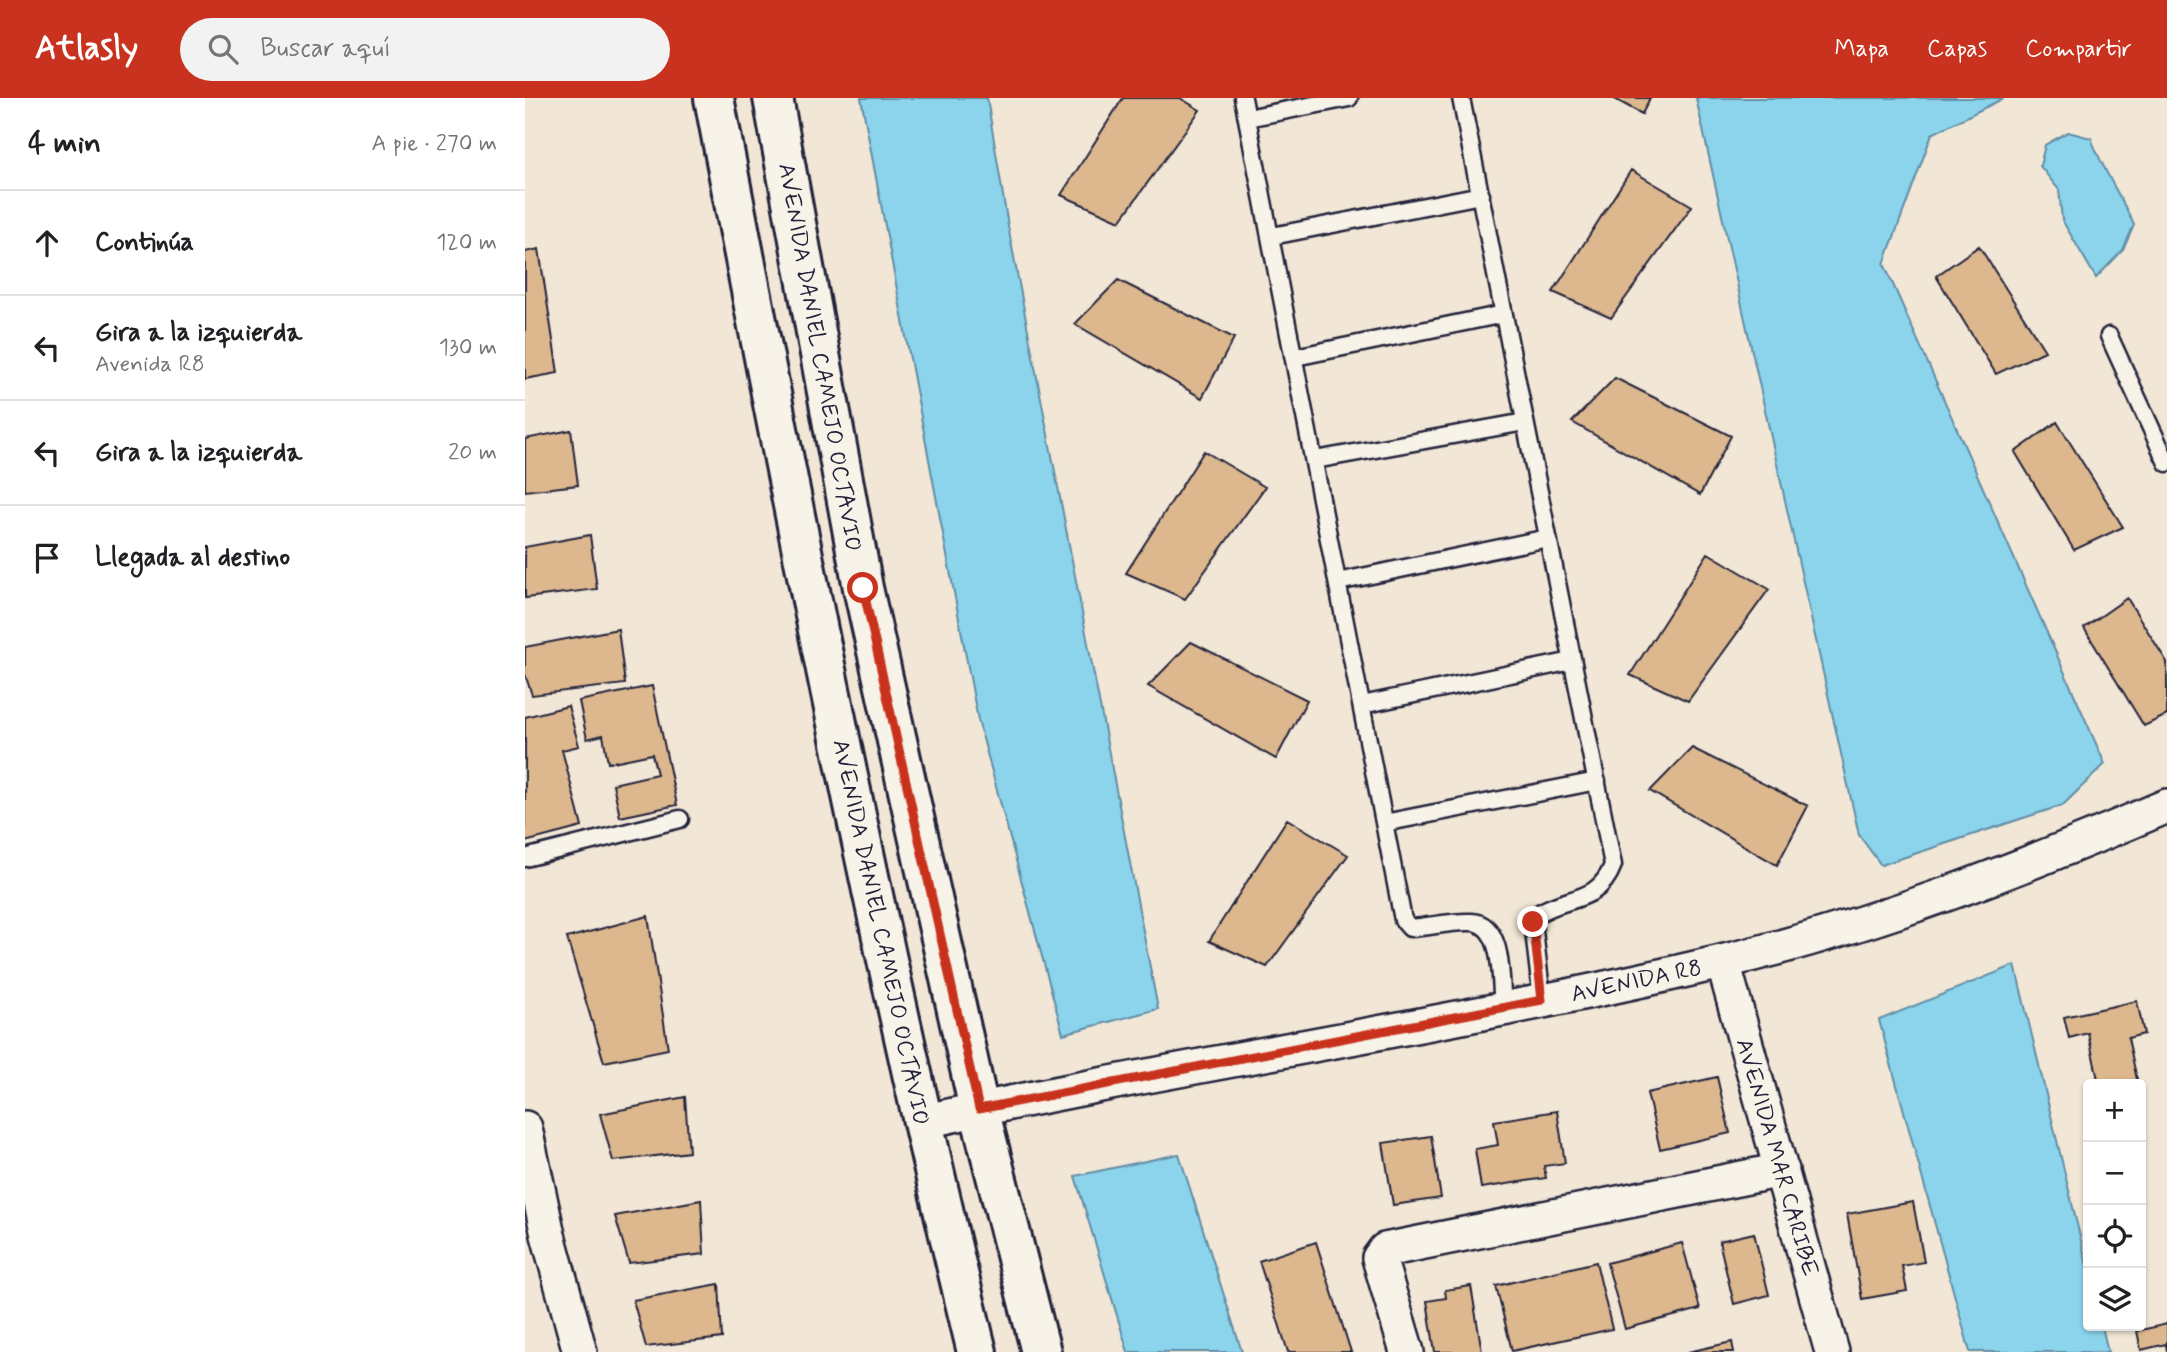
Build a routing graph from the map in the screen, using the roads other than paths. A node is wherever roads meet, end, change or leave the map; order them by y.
1 (714, 98) edge
2 (773, 98) edge
3 (1243, 98) edge
4 (1349, 98) edge
5 (1461, 98) edge
6 (1247, 118) junction
7 (1481, 195) junction
8 (1272, 236) junction
9 (1504, 314) junction
10 (2109, 336) dead end
11 (1295, 357) junction
12 (1525, 422) junction
13 (1314, 460) junction
14 (2167, 463) edge
15 (1548, 538) junction
16 (1338, 582) junction
17 (1572, 661) junction
18 (1361, 705) junction
19 (1597, 781) junction
20 (2167, 806) edge
21 (680, 819) dead end
22 (1384, 823) junction
23 (525, 858) edge
24 (1723, 962) junction
25 (1542, 1000) junction
26 (1503, 1007) junction
27 (979, 1109) junction
28 (921, 1122) junction
29 (525, 1128) edge
30 (1782, 1170) junction
31 (536, 1233) edge
32 (580, 1352) edge
33 (978, 1352) edge
34 (1041, 1352) edge
35 (1407, 1352) edge
36 (1832, 1352) edge

1 - 28 street, AVENIDA DANIEL CAMEJO OCTAVIO
2 - 27 street, AVENIDA DANIEL CAMEJO OCTAVIO
3 - 6 lane
4 - 6 lane
5 - 7 lane
6 - 8 lane
7 - 8 lane
7 - 9 lane
8 - 11 lane
9 - 11 lane
9 - 12 lane
10 - 14 lane
11 - 13 lane
12 - 13 lane
12 - 15 lane
13 - 16 lane
15 - 16 lane
15 - 17 lane
16 - 18 lane
17 - 18 lane
17 - 19 lane
18 - 22 lane
19 - 22 lane
19 - 25 lane
20 - 24 street, AVENIDA R8
21 - 23 lane
22 - 26 lane
24 - 25 street, AVENIDA R8
24 - 30 street, AVENIDA MAR CARIBE
25 - 26 street, AVENIDA R8
26 - 27 street, AVENIDA R8
27 - 28 street, AVENIDA R8
27 - 34 street, AVENIDA DANIEL CAMEJO OCTAVIO
28 - 33 street, AVENIDA DANIEL CAMEJO OCTAVIO
29 - 31 street
30 - 35 street
30 - 36 street, AVENIDA MAR CARIBE
31 - 32 street

